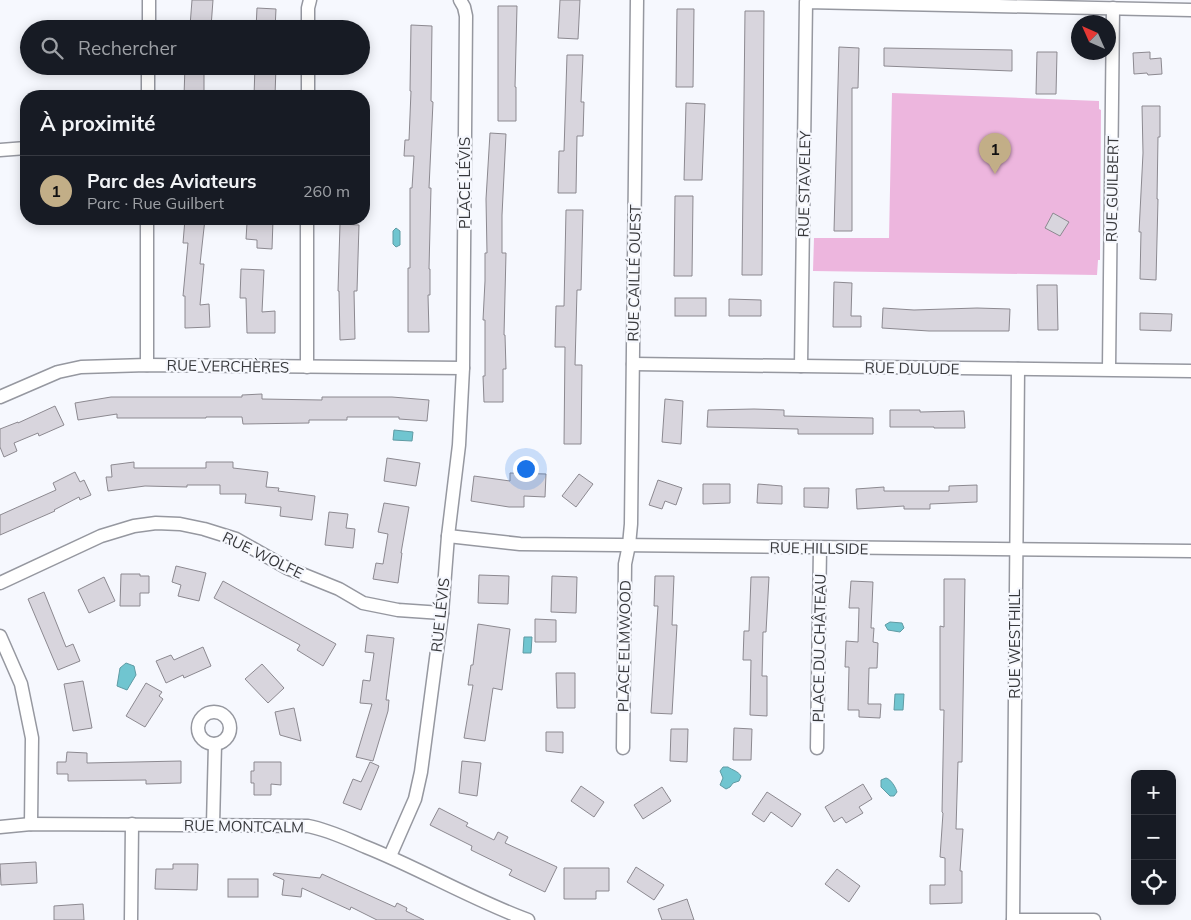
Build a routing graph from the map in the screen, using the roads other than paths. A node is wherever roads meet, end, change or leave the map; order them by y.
1 (149, 0) edge
2 (310, 0) edge
3 (460, 0) edge
4 (637, 0) edge
5 (1113, 8) junction
6 (1191, 10) edge
7 (149, 20) edge
8 (309, 20) edge
9 (148, 75) edge
10 (308, 75) edge
11 (148, 90) edge
12 (308, 90) edge
13 (20, 148) edge
14 (0, 150) edge
15 (147, 225) edge
16 (307, 225) edge
17 (633, 364) junction
18 (147, 365) junction
19 (801, 366) junction
20 (306, 367) junction
21 (463, 368) junction
22 (1018, 369) junction
23 (1109, 369) junction
24 (1191, 371) edge
25 (0, 397) edge
26 (448, 536) junction
27 (629, 546) junction
28 (820, 548) junction
29 (1015, 549) junction
30 (1191, 551) edge
31 (0, 583) edge
32 (442, 613) junction
33 (0, 636) edge
34 (215, 744) dead end
35 (623, 748) dead end
36 (818, 748) dead end
37 (31, 824) junction
38 (132, 824) junction
39 (214, 825) junction
40 (0, 827) edge
41 (390, 856) junction
42 (131, 920) edge
43 (528, 920) edge
44 (1012, 920) edge
45 (1094, 920) edge

1 - 7 street
2 - 8 street
3 - 21 street, PLACE LÉVIS
4 - 17 street, RUE CAILLÉ OUEST
5 - 6 street
5 - 19 street, RUE STAVELEY
5 - 23 street, RUE GUILBERT
9 - 11 street
10 - 12 street
13 - 14 street
15 - 18 street
16 - 20 street
17 - 19 street, RUE DULUDE
17 - 27 street, RUE CAILLÉ OUEST
18 - 20 street, RUE VERCHÈRES
18 - 25 street, RUE VERCHÈRES
19 - 22 street, RUE DULUDE
20 - 21 street, RUE VERCHÈRES
21 - 26 street, RUE LÉVIS
22 - 23 street, RUE DULUDE
22 - 29 street, RUE WESTHILL
23 - 24 street, RUE DULUDE
26 - 27 street, RUE HILLSIDE
26 - 32 street, RUE LÉVIS
27 - 28 street, RUE HILLSIDE
27 - 35 street, PLACE ELMWOOD
28 - 29 street, RUE HILLSIDE
28 - 36 street, PLACE DU CHÂTEAU
29 - 30 street, RUE HILLSIDE
29 - 44 street, RUE WESTHILL
31 - 32 street, RUE WOLFE
32 - 41 street, RUE LÉVIS
33 - 37 street
34 - 39 street
37 - 38 street, RUE MONTCALM
37 - 40 street, RUE MONTCALM
38 - 39 street, RUE MONTCALM
38 - 42 street
39 - 41 street, RUE MONTCALM
41 - 43 street, RUE MONTCALM
44 - 45 street

